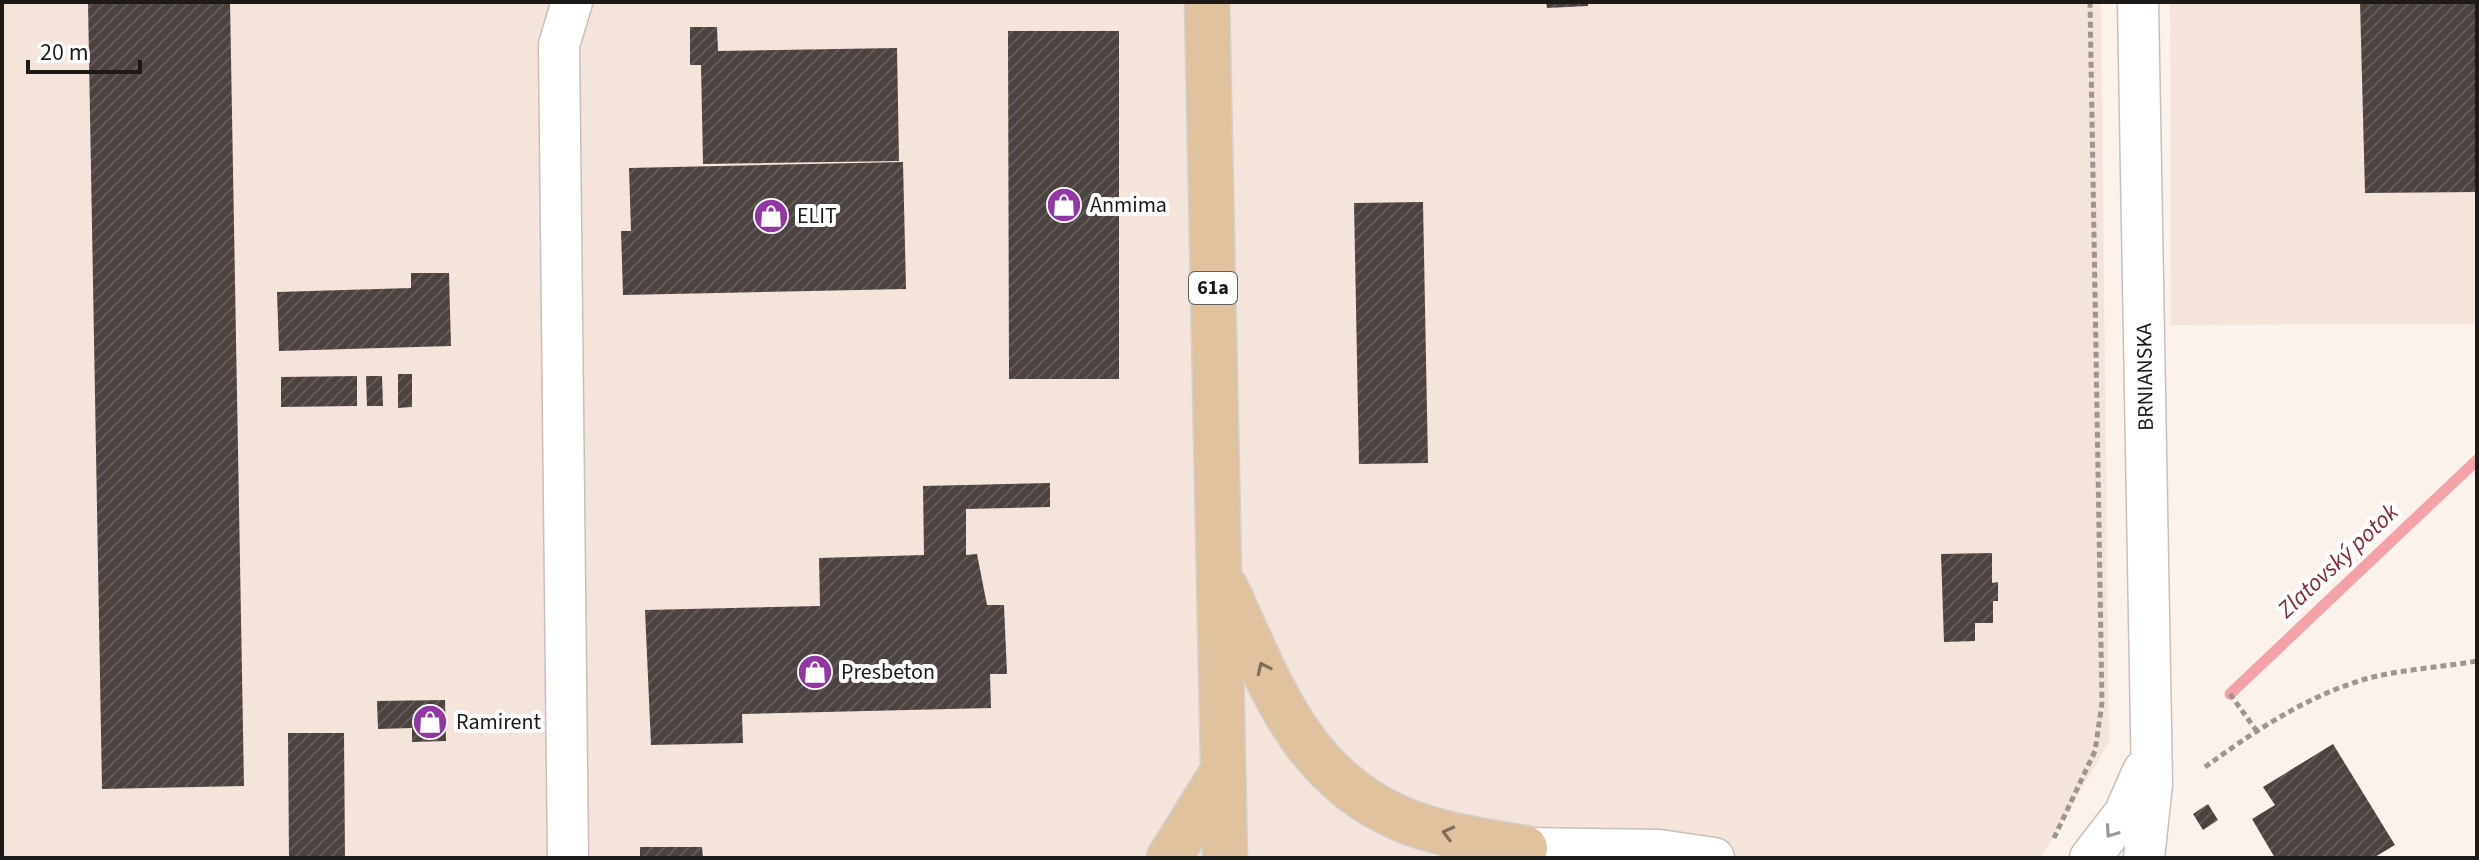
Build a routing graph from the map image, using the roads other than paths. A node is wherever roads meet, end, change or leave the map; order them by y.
1 (572, 2) edge
2 (1207, 2) edge
3 (2138, 2) edge
4 (1219, 574) junction
5 (2151, 753) junction
6 (1223, 771) junction
7 (2152, 792) junction
8 (1505, 853) edge
9 (568, 858) edge
10 (1169, 858) edge
11 (1225, 858) edge
12 (1714, 858) edge
13 (2090, 858) edge
14 (2144, 858) edge
15 (2168, 858) edge

1 - 9 street
2 - 4 main road, 61a
3 - 5 street, BRNIANSKA
4 - 6 main road, 61a
8 -> 4 main road
5 - 7 street, BRNIANSKA
5 -> 13 street
6 - 10 main road
6 - 11 main road, 61a
7 - 14 street
7 - 15 street
8 - 12 street

